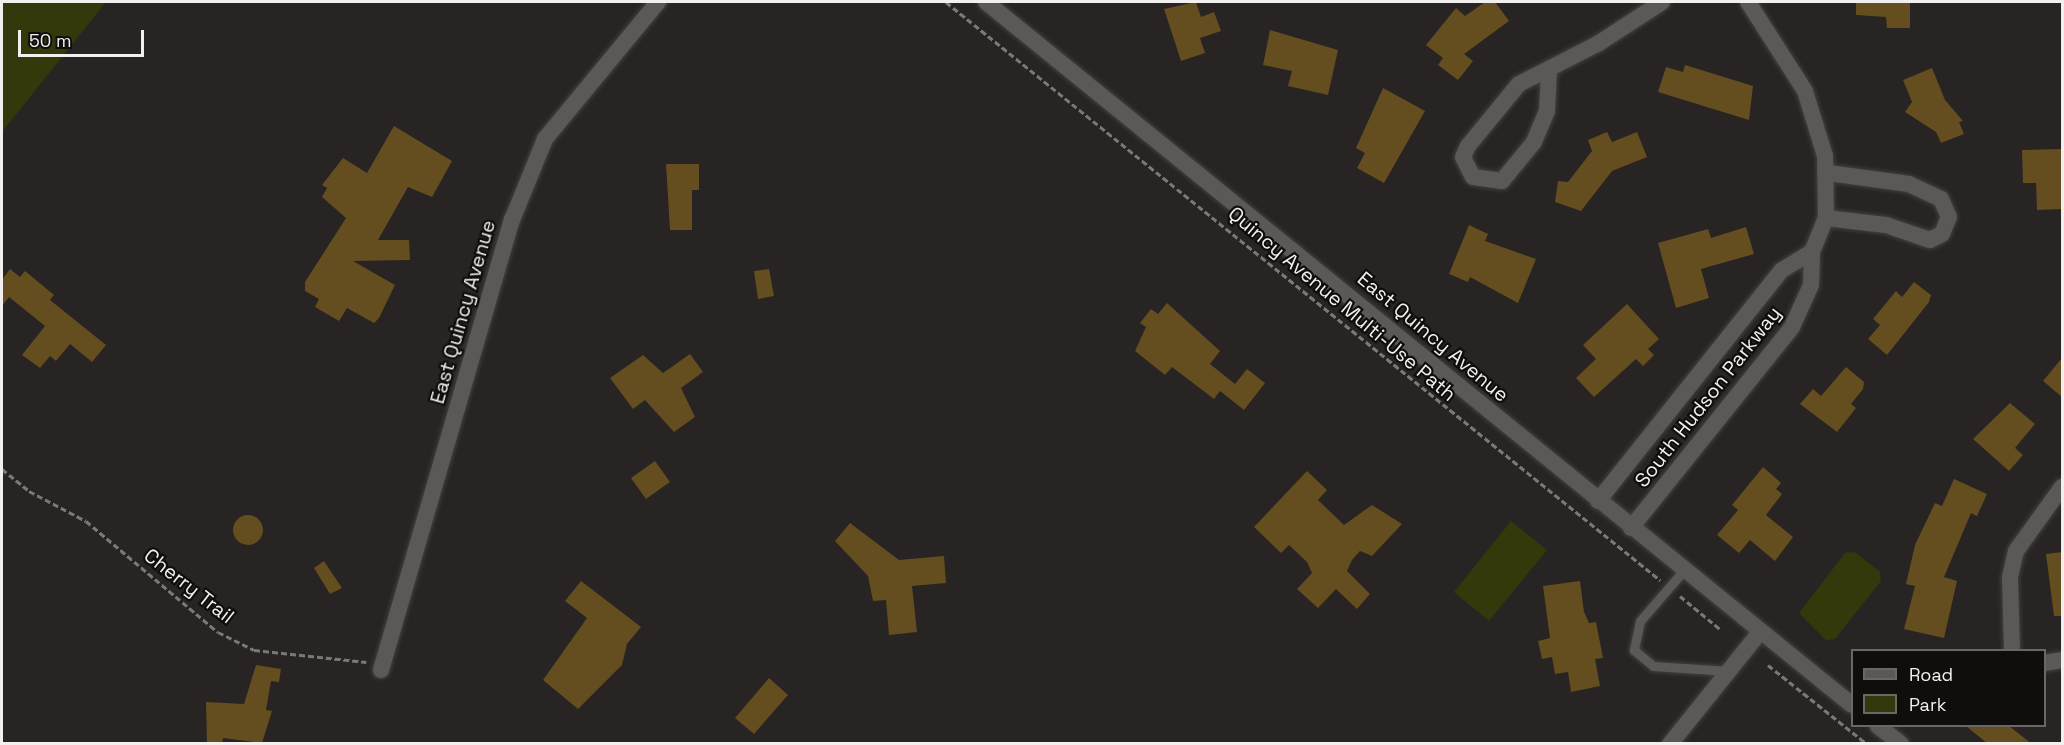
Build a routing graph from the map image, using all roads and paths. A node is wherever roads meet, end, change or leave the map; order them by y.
1 (658, 2) edge
2 (946, 2) edge
3 (986, 2) edge
4 (1662, 2) edge
5 (1748, 2) edge
6 (1549, 70) junction
7 (1829, 173) junction
8 (1826, 218) junction
9 (1812, 252) junction
10 (2, 469) edge
11 (2062, 487) edge
12 (1598, 501) junction
13 (1631, 528) junction
14 (1684, 570) junction
15 (1671, 588) junction
16 (1720, 629) dead end
17 (1760, 632) junction
18 (2012, 649) edge
19 (2062, 660) edge
20 (2046, 663) edge
21 (1768, 665) dead end
22 (382, 667) joint
23 (1729, 670) junction
24 (1851, 704) edge
25 (1879, 727) edge
26 (1670, 744) edge
27 (1867, 744) edge
28 (1900, 744) edge

1 - 22 street, East Quincy Avenue
2 - 15 path, Quincy Avenue Multi-Use Path
3 - 12 street, East Quincy Avenue
4 - 6 street
5 - 7 street, South Hudson Parkway
6 - 6 street
7 - 8 street, South Hudson Parkway
7 - 8 street
8 - 9 street, South Hudson Parkway
9 - 12 street, South Hudson Parkway
9 - 13 street, South Hudson Parkway
10 - 22 path, Cherry Trail
11 - 18 street
12 - 13 street, East Quincy Avenue
13 - 14 street, East Quincy Avenue
14 - 15 lane
14 - 17 street, East Quincy Avenue
15 - 16 path, Quincy Avenue Multi-Use Path
15 - 23 lane
17 - 23 street
17 - 24 street, East Quincy Avenue
19 - 20 street
21 - 27 path
23 - 26 street
25 - 28 street

